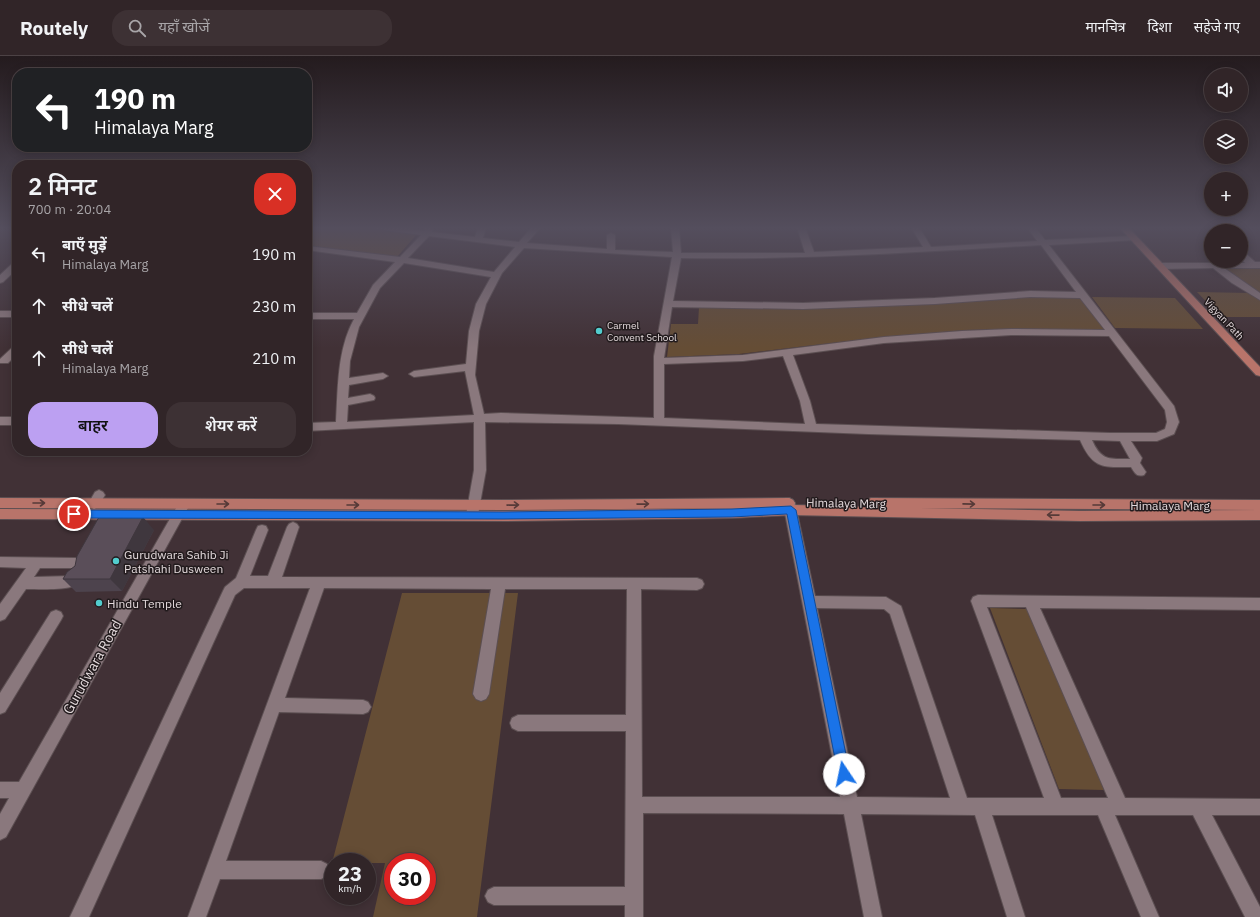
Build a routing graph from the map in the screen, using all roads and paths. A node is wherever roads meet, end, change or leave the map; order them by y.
1 (394, 267) edge
2 (450, 267) edge
3 (504, 267) edge
4 (675, 267) edge
5 (1061, 267) edge
6 (1160, 267) edge
7 (1219, 268) edge
8 (12, 269) edge
9 (497, 275) junction
10 (0, 280) edge
11 (1082, 295) junction
12 (1260, 297) edge
13 (669, 304) junction
14 (12, 315) edge
15 (2, 316) edge
16 (312, 316) edge
17 (360, 316) junction
18 (1111, 333) junction
19 (12, 353) edge
20 (787, 353) junction
21 (4, 361) dead end
22 (659, 361) junction
23 (471, 367) junction
24 (1260, 373) edge
25 (414, 374) dead end
26 (383, 376) dead end
27 (344, 382) junction
28 (370, 398) dead end
29 (342, 402) junction
30 (480, 419) junction
31 (0, 420) edge
32 (12, 421) edge
33 (659, 421) junction
34 (341, 426) junction
35 (312, 427) edge
36 (812, 428) junction
37 (1084, 436) junction
38 (1123, 437) junction
39 (0, 503) edge
40 (1260, 505) edge
41 (790, 506) junction
42 (181, 509) junction
43 (473, 510) junction
44 (0, 514) edge
45 (1260, 516) edge
46 (293, 527) dead end
47 (262, 530) dead end
48 (0, 562) edge
49 (37, 562) junction
50 (241, 582) junction
51 (273, 582) junction
52 (319, 582) junction
53 (22, 583) junction
54 (499, 583) junction
55 (634, 584) junction
56 (696, 584) dead end
57 (810, 602) junction
58 (1030, 602) junction
59 (1260, 604) edge
60 (2, 610) edge
61 (56, 616) dead end
62 (481, 694) dead end
63 (274, 705) junction
64 (0, 707) edge
65 (363, 707) dead end
66 (518, 723) dead end
67 (634, 723) junction
68 (0, 790) edge
69 (23, 790) junction
70 (634, 805) junction
71 (850, 806) junction
72 (961, 806) junction
73 (981, 806) junction
74 (1056, 806) junction
75 (1103, 806) junction
76 (1120, 806) junction
77 (1198, 807) junction
78 (1260, 807) edge
79 (0, 831) edge
80 (214, 870) junction
81 (321, 870) dead end
82 (494, 896) dead end
83 (634, 896) junction
84 (79, 917) edge
85 (197, 917) edge
86 (634, 917) edge
87 (873, 917) edge
88 (1016, 917) edge
89 (1150, 917) edge
90 (1254, 917) edge

1 - 17 street
2 - 9 street
3 - 9 street
4 - 13 street
5 - 11 street
6 - 24 main road, Vigyan Path
7 - 12 street
8 - 10 street
9 - 23 street
11 - 13 street
11 - 18 street
13 - 22 street
14 - 15 street
16 - 17 street
17 - 27 street
18 - 20 street
18 - 38 street
19 - 21 street
20 - 22 street
20 - 36 street
22 - 33 street
23 - 25 street
23 - 30 street
26 - 27 street
27 - 29 street
28 - 29 street
29 - 34 street
30 - 33 street
30 - 34 street
30 - 43 street
31 - 32 street
33 - 36 street
34 - 35 street
36 - 37 street
37 - 38 street
37 - 38 street
39 -> 42 main road
41 -> 40 main road, Himalaya Marg
41 - 43 main road, Himalaya Marg
45 -> 41 main road, Himalaya Marg
41 - 57 street
42 - 43 main road, Himalaya Marg
42 - 44 main road
42 - 69 street, Gurudwara Road
46 - 51 street
47 - 50 street
48 - 49 street
49 - 53 street
49 - 53 street
50 - 51 street
50 - 84 street
51 - 52 street
52 - 54 street
52 - 63 street
53 - 60 street
54 - 55 street
54 - 62 street
55 - 56 street
55 - 67 street
57 - 71 street
57 - 72 street
58 - 59 street
58 - 74 street
58 - 76 street
61 - 64 street
63 - 65 street
63 - 80 street
66 - 67 street
67 - 70 street
68 - 69 street
69 - 79 street, Gurudwara Road
70 - 71 street
70 - 83 street
71 - 72 street
71 - 87 street
72 - 73 street
73 - 74 street
73 - 88 street
74 - 75 street
75 - 76 street
75 - 89 street
76 - 77 street
77 - 78 street
77 - 90 street
80 - 81 street
80 - 85 street
82 - 83 street
83 - 86 street

